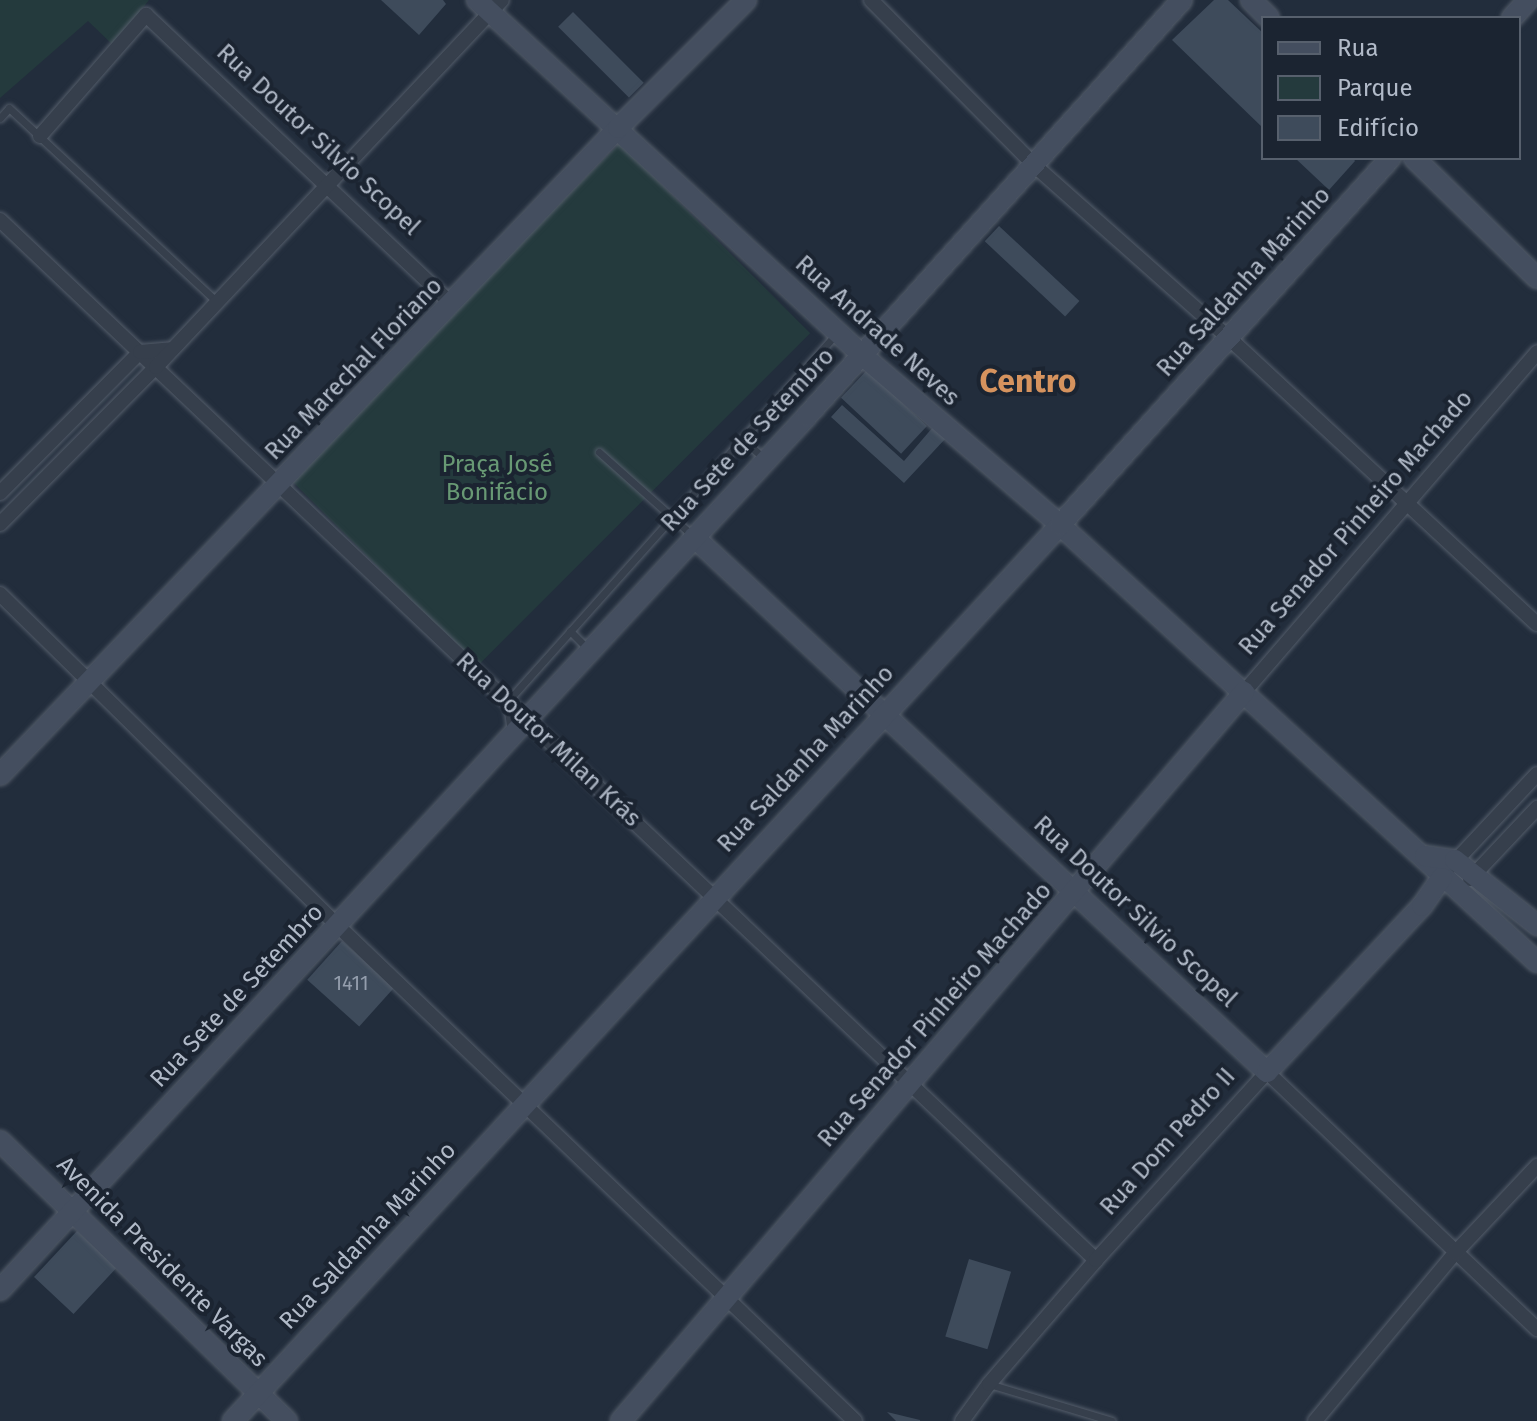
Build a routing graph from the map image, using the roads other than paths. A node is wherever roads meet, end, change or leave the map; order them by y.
1 (746, 0) edge
2 (871, 0) edge
3 (1182, 0) edge
4 (1251, 0) edge
5 (1528, 0) edge
6 (490, 4) edge
7 (1267, 16) edge
8 (1514, 16) edge
9 (0, 118) edge
10 (618, 128) junction
11 (40, 136) junction
12 (1388, 160) edge
13 (1416, 160) edge
14 (1035, 166) junction
15 (328, 184) junction
16 (0, 220) edge
17 (1537, 278) edge
18 (216, 301) junction
19 (452, 304) junction
20 (838, 332) junction
21 (1229, 338) junction
22 (172, 349) junction
23 (140, 352) junction
24 (1537, 352) edge
25 (862, 355) junction
26 (156, 367) junction
27 (73, 419) junction
28 (89, 434) junction
29 (742, 439) junction
30 (599, 452) dead end
31 (766, 460) junction
32 (280, 484) junction
33 (0, 495) edge
34 (1407, 506) junction
35 (13, 511) junction
36 (672, 518) junction
37 (0, 524) edge
38 (1060, 525) junction
39 (694, 537) junction
40 (0, 594) edge
41 (1537, 624) edge
42 (570, 631) junction
43 (589, 650) junction
44 (90, 682) junction
45 (1244, 692) junction
46 (507, 702) junction
47 (883, 714) junction
48 (526, 719) junction
49 (511, 736) junction
50 (1537, 774) edge
51 (0, 775) edge
52 (1537, 808) edge
53 (1425, 856) junction
54 (1455, 860) junction
55 (1475, 874) junction
56 (1442, 877) junction
57 (1459, 891) junction
58 (1076, 892) junction
59 (714, 897) junction
60 (1422, 906) junction
61 (337, 925) junction
62 (1537, 925) edge
63 (1537, 962) edge
64 (1267, 1072) junction
65 (910, 1082) junction
66 (525, 1105) junction
67 (0, 1141) edge
68 (1537, 1166) edge
69 (75, 1211) junction
70 (1455, 1253) junction
71 (1096, 1260) junction
72 (0, 1290) edge
73 (725, 1300) junction
74 (1537, 1329) edge
75 (989, 1384) junction
76 (258, 1393) junction
77 (233, 1421) edge
78 (287, 1421) edge
79 (621, 1421) edge
80 (855, 1421) edge
81 (962, 1421) edge
82 (1112, 1421) edge
83 (1315, 1421) edge

1 - 10 main road, Rua Marechal Floriano
2 - 14 street
3 - 14 main road, Rua Sete de Setembro
4 - 7 main road
5 - 8 main road
6 - 10 main road, Rua Andrade Neves
6 - 15 street
9 - 11 lane
10 - 19 main road, Rua Marechal Floriano
10 - 20 main road, Rua Andrade Neves
11 - 15 street, Rua Doutor Silvio Scopel
11 - 18 lane
12 - 21 main road, Rua Saldanha Marinho
13 - 17 main road
14 - 21 street
14 - 25 main road, Rua Sete de Setembro
15 - 18 street
15 - 19 street, Rua Doutor Silvio Scopel
16 - 23 street, Rua Doutor Milan Krás
18 - 22 street
19 - 32 main road, Rua Marechal Floriano
20 - 25 main road, Rua Andrade Neves
20 - 29 lane, Rua Sete de Setembro
21 - 34 street
21 - 38 main road, Rua Saldanha Marinho
22 - 23 street
22 - 26 street
23 - 26 street, Rua Doutor Milan Krás
23 - 27 street
24 - 34 street, Rua Senador Pinheiro Machado
25 - 31 main road, Rua Sete de Setembro
25 - 38 main road, Rua Andrade Neves
26 - 28 street
26 - 32 street, Rua Doutor Milan Krás
27 - 28 street
27 - 33 street
28 - 35 street
29 - 31 lane
29 - 36 lane, Rua Sete de Setembro
30 - 36 lane
31 - 39 main road, Rua Sete de Setembro
32 - 44 main road, Rua Marechal Floriano
32 - 46 street, Rua Doutor Milan Krás
33 - 35 street
34 - 41 street
34 - 45 street, Rua Senador Pinheiro Machado
35 - 37 street
36 - 39 lane
36 - 42 lane, Rua Sete de Setembro
38 - 45 main road, Rua Andrade Neves
38 - 47 main road, Rua Saldanha Marinho
39 - 43 main road, Rua Sete de Setembro
39 - 47 main road, Rua Doutor Silvio Scopel
40 - 44 street
42 - 43 lane
42 - 46 lane, Rua Sete de Setembro
43 - 48 main road, Rua Sete de Setembro
44 - 51 main road, Rua Marechal Floriano
44 - 61 street
45 - 53 main road, Rua Andrade Neves
45 - 58 main road, Rua Senador Pinheiro Machado
46 - 48 street, Rua Doutor Milan Krás
46 - 49 lane
47 - 58 main road, Rua Doutor Silvio Scopel
47 - 59 main road, Rua Saldanha Marinho
48 - 49 main road, Rua Sete de Setembro
48 - 59 street, Rua Doutor Milan Krás
49 - 61 main road, Rua Sete de Setembro
50 - 54 street, Rua Dom Pedro II
52 - 55 street, Rua Dom Pedro II
53 - 54 main road
53 - 56 main road, Rua Andrade Neves
54 - 55 main road
54 - 56 street, Rua Dom Pedro II
55 - 57 street, Rua Dom Pedro II
55 - 62 main road
56 - 57 main road, Rua Andrade Neves
56 - 60 main road, Rua Dom Pedro II
57 - 60 main road, Rua Dom Pedro II
57 - 63 main road, Rua Andrade Neves
58 - 64 main road, Rua Doutor Silvio Scopel
58 - 65 main road, Rua Senador Pinheiro Machado
59 - 65 street, Rua Doutor Milan Krás
59 - 66 main road, Rua Saldanha Marinho
60 - 64 main road, Rua Dom Pedro II
61 - 66 street
61 - 69 main road, Rua Sete de Setembro
64 - 70 street, Rua Doutor Silvio Scopel
64 - 71 street, Rua Dom Pedro II
65 - 71 street, Rua Doutor Milan Krás
65 - 73 main road, Rua Senador Pinheiro Machado
66 - 73 street
66 - 76 main road, Rua Saldanha Marinho
67 - 69 main road, Avenida Presidente Vargas
68 - 70 street
69 - 72 main road, Rua Sete de Setembro
69 - 76 main road, Avenida Presidente Vargas
70 - 74 street, Rua Doutor Silvio Scopel
70 - 83 street
71 - 75 street, Rua Dom Pedro II
73 - 79 main road, Rua Senador Pinheiro Machado
73 - 80 street
75 - 81 street, Rua Dom Pedro II
75 - 82 lane
76 - 77 main road, Rua Saldanha Marinho
76 - 78 main road, Avenida Presidente Vargas

